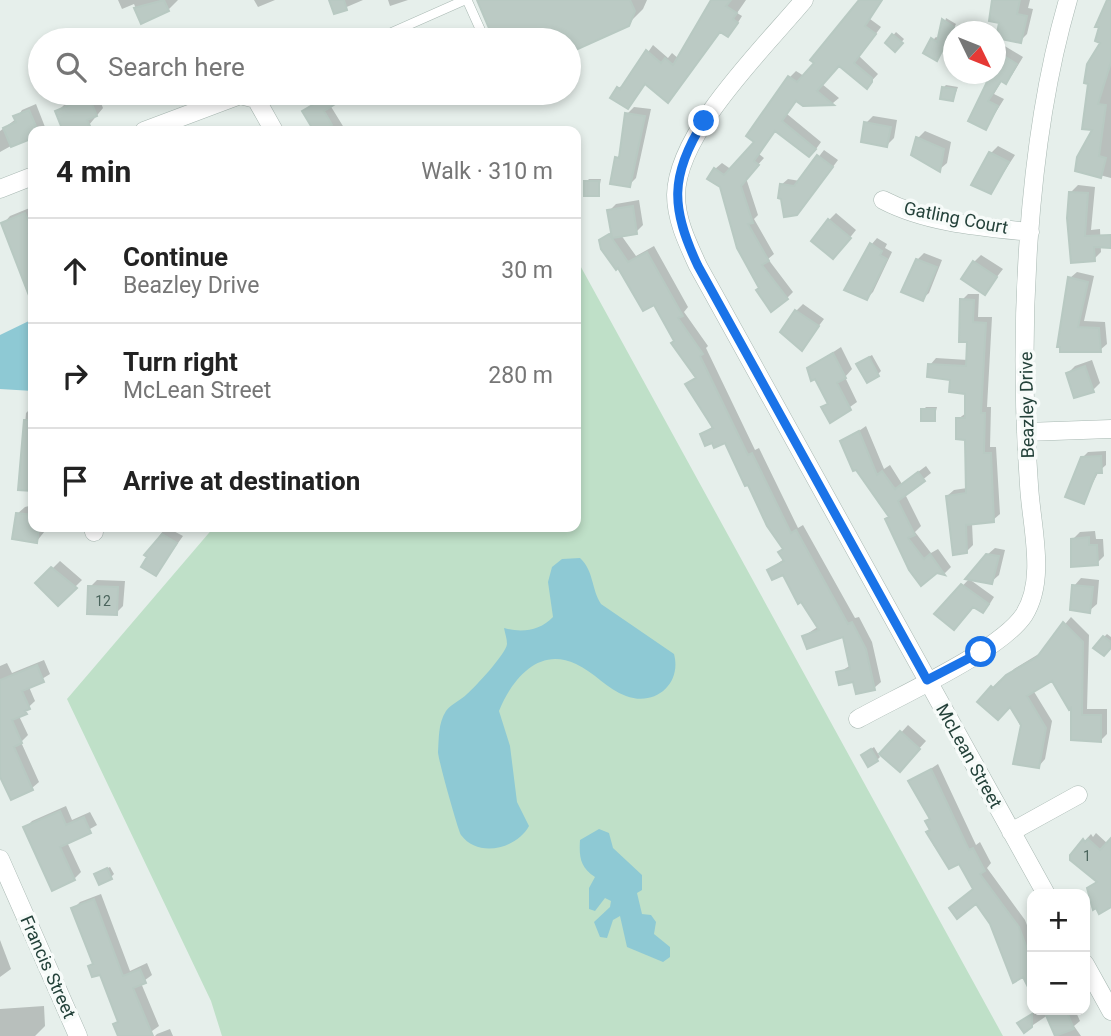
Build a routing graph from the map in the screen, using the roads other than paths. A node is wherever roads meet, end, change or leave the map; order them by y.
1 (466, 0) edge
2 (804, 0) edge
3 (1068, 0) edge
4 (402, 28) edge
5 (479, 28) edge
6 (213, 105) edge
7 (259, 105) edge
8 (157, 126) edge
9 (271, 126) edge
10 (28, 178) edge
11 (0, 190) edge
12 (883, 200) dead end
13 (1030, 232) junction
14 (1111, 429) edge
15 (1026, 432) junction
16 (927, 680) junction
17 (858, 719) dead end
18 (1078, 795) dead end
19 (1011, 831) junction
20 (0, 859) edge
21 (1043, 889) edge
22 (1090, 973) edge
23 (1111, 1011) edge
24 (78, 1036) edge

1 - 4 lane
1 - 5 lane
2 - 16 street, McLean Street
3 - 13 street, Beazley Drive
6 - 8 street
7 - 9 street
10 - 11 street
12 - 13 street, Gatling Court
13 - 15 street, Beazley Drive
14 - 15 street
15 - 16 street, Beazley Drive
16 - 17 street, Beazley Drive
16 - 19 street, McLean Street
18 - 19 street
19 - 21 street, McLean Street
20 - 24 street, Francis Street
22 - 23 street

